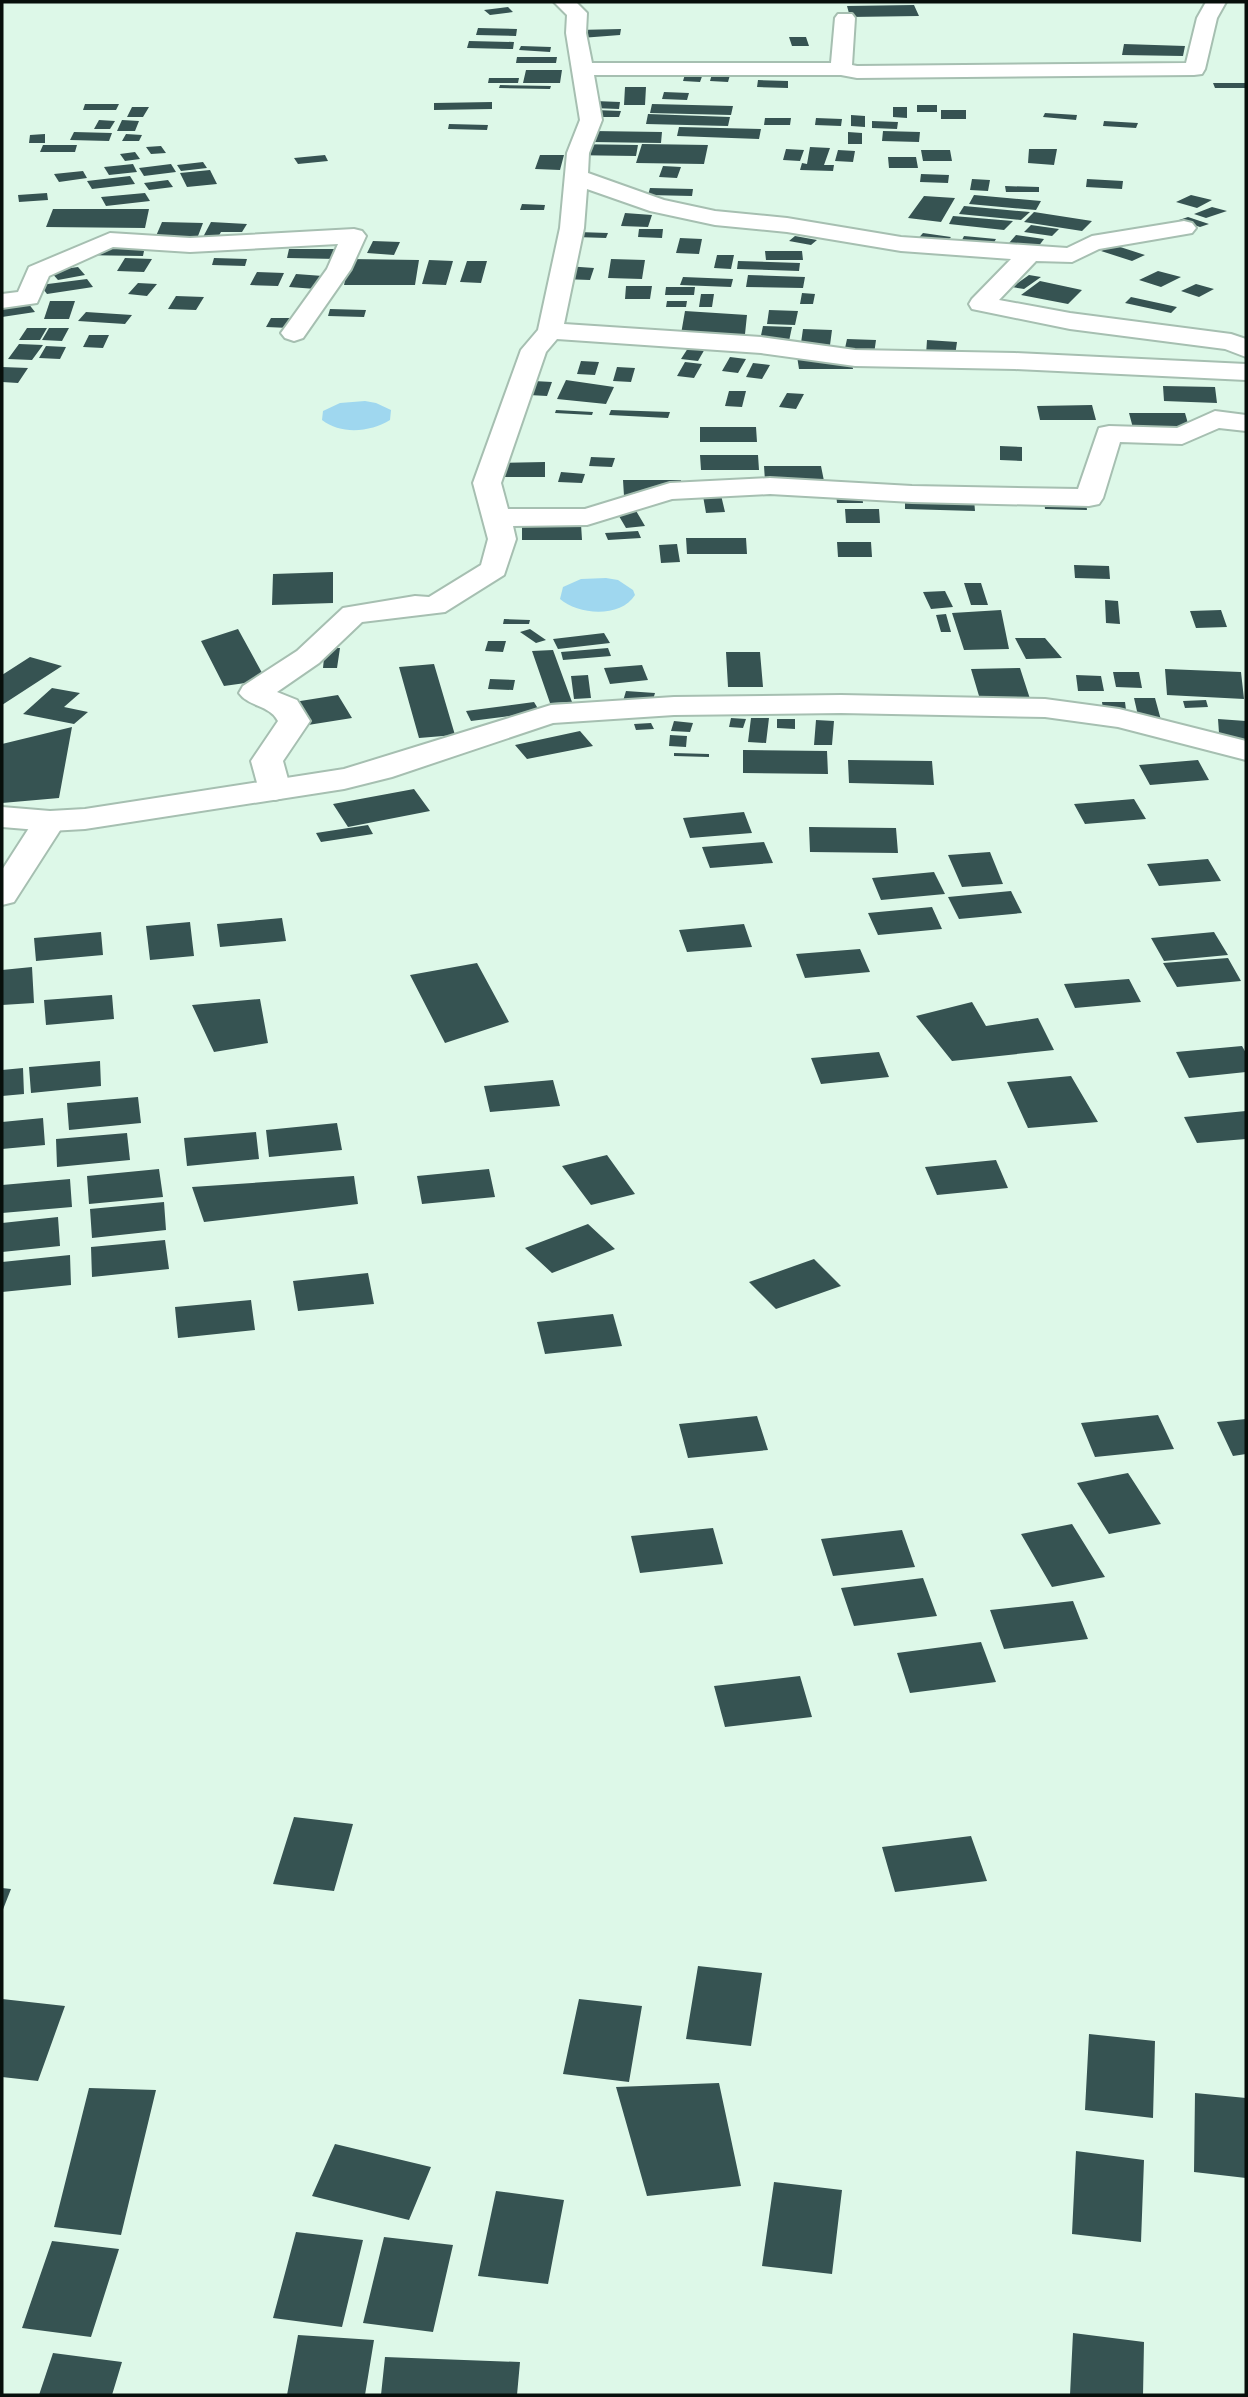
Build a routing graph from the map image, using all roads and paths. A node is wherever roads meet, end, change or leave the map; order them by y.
1 (565, 2) edge
2 (1216, 2) edge
3 (845, 18) dead end
4 (582, 69) junction
5 (841, 69) junction
6 (576, 177) junction
7 (1184, 228) dead end
8 (1030, 253) junction
9 (2, 301) edge
10 (550, 331) junction
11 (294, 334) dead end
12 (1246, 349) edge
13 (1246, 372) edge
14 (1246, 387) edge
15 (1215, 419) junction
16 (1246, 423) edge
17 (496, 517) junction
18 (1246, 751) edge
19 (275, 790) junction
20 (2, 817) edge
21 (50, 821) junction
22 (2, 895) edge

1 - 4 street
2 - 5 street
3 - 5 street
4 - 5 street
4 - 6 street
6 - 8 street
6 - 10 street
7 - 8 street
8 - 12 street
9 - 11 street
10 - 13 street
10 - 17 street
14 - 15 street
15 - 16 street
15 - 17 street
17 - 19 street
18 - 19 street
19 - 21 street
20 - 21 street
21 - 22 street

